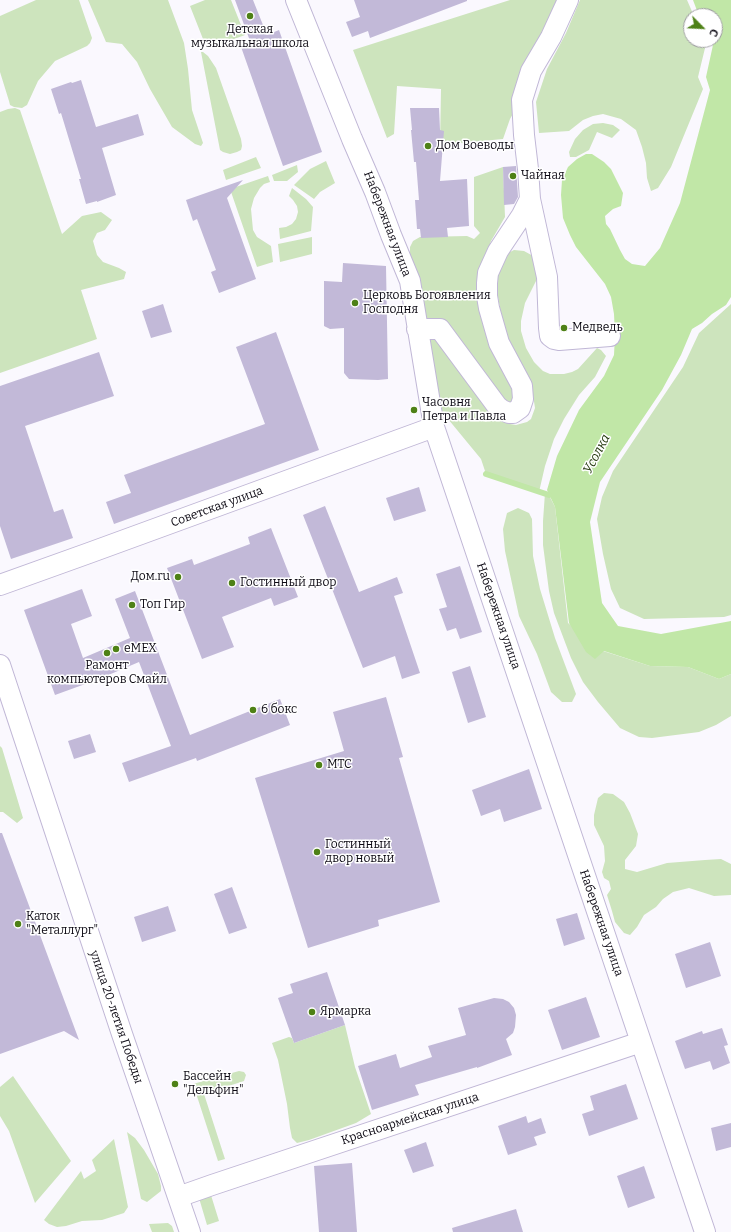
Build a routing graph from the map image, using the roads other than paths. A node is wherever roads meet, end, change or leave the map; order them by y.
1 (296, 0) edge
2 (568, 0) edge
3 (530, 199) junction
4 (417, 329) junction
5 (610, 336) dead end
6 (434, 427) junction
7 (0, 585) edge
8 (0, 665) edge
9 (642, 1042) junction
10 (178, 1198) junction
11 (190, 1232) edge
12 (705, 1232) edge

1 - 4 street, Набережная улица
2 - 3 street
3 - 4 street
3 - 5 street
4 - 6 street, Набережная улица
6 - 7 street, Советская улица
6 - 9 street, Набережная улица
8 - 10 street, улица 20-летия Победы
9 - 10 street, Красноармейская улица
9 - 12 street, Набережная улица
10 - 11 street, улица 20-летия Победы

